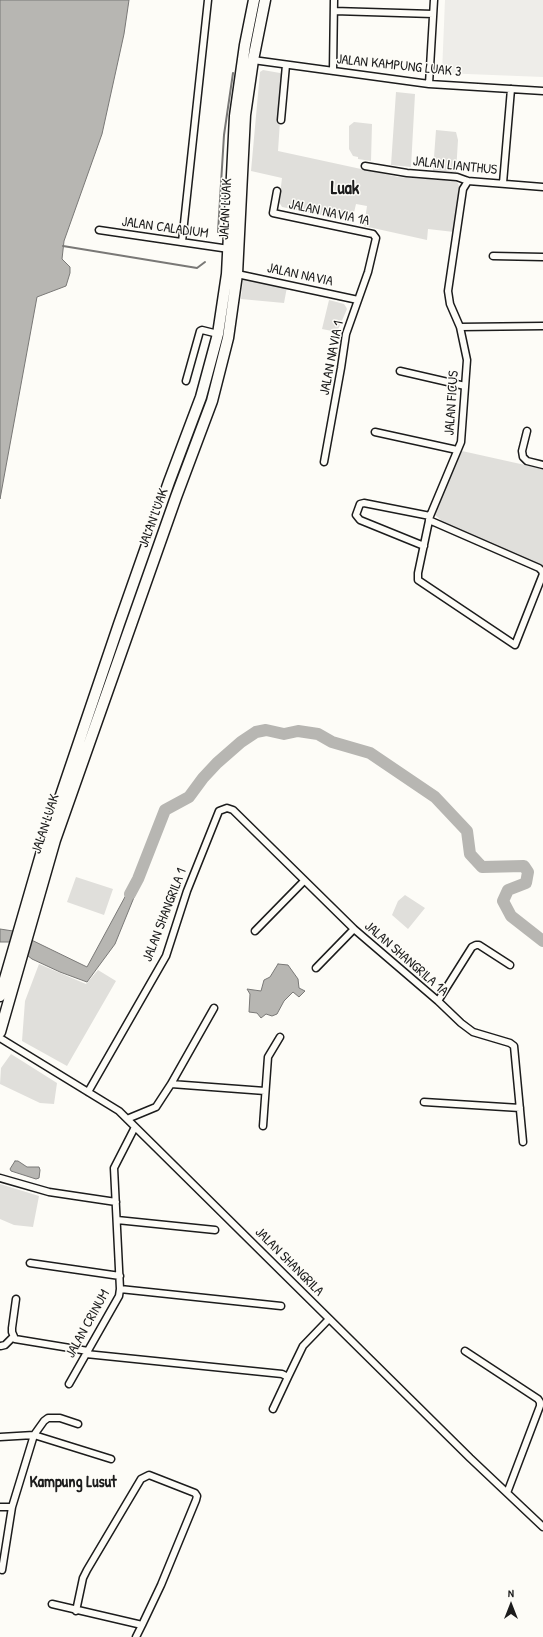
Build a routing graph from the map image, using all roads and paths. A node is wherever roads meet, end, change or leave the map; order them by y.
1 (208, 0) edge
2 (254, 0) edge
3 (265, 0) edge
4 (334, 0) edge
5 (434, 0) edge
6 (334, 11) junction
7 (433, 14) junction
8 (253, 60) junction
9 (286, 65) junction
10 (333, 72) junction
11 (429, 84) junction
12 (511, 89) junction
13 (543, 91) edge
14 (281, 120) dead end
15 (365, 166) dead end
16 (468, 181) junction
17 (503, 183) junction
18 (543, 187) edge
19 (277, 191) dead end
20 (99, 230) dead end
21 (376, 238) joint
22 (182, 242) junction
23 (229, 249) junction
24 (493, 256) dead end
25 (543, 256) edge
26 (237, 274) junction
27 (358, 300) junction
28 (543, 326) edge
29 (460, 327) junction
30 (218, 334) junction
31 (400, 371) dead end
32 (186, 381) dead end
33 (465, 386) junction
34 (527, 431) dead end
35 (375, 432) dead end
36 (196, 446) junction
37 (457, 450) junction
38 (324, 462) dead end
39 (543, 464) edge
40 (169, 482) junction
41 (176, 497) junction
42 (429, 518) junction
43 (150, 534) junction
44 (424, 546) junction
45 (223, 808) joint
46 (304, 881) junction
47 (27, 918) junction
48 (354, 929) junction
49 (254, 931) dead end
50 (15, 961) junction
51 (510, 965) dead end
52 (316, 968) dead end
53 (0, 996) edge
54 (438, 1001) junction
55 (214, 1008) dead end
56 (0, 1032) edge
57 (280, 1037) dead end
58 (0, 1038) edge
59 (171, 1084) junction
60 (265, 1091) junction
61 (88, 1092) junction
62 (424, 1102) dead end
63 (520, 1108) junction
64 (127, 1119) junction
65 (263, 1126) dead end
66 (135, 1127) junction
67 (523, 1142) dead end
68 (0, 1178) edge
69 (116, 1202) junction
70 (117, 1220) junction
71 (215, 1230) dead end
72 (30, 1263) dead end
73 (120, 1276) junction
74 (120, 1289) junction
75 (16, 1299) dead end
76 (281, 1306) dead end
77 (329, 1319) junction
78 (13, 1337) junction
79 (1, 1346) dead end
80 (465, 1351) dead end
81 (87, 1353) junction
82 (288, 1377) junction
83 (69, 1384) dead end
84 (273, 1409) dead end
85 (78, 1424) dead end
86 (34, 1436) junction
87 (0, 1437) edge
88 (111, 1459) dead end
89 (507, 1493) junction
90 (0, 1507) edge
91 (12, 1507) junction
92 (543, 1527) edge
93 (2, 1570) dead end
94 (52, 1604) dead end
95 (76, 1611) junction
96 (142, 1625) junction
97 (136, 1637) edge

1 - 22 street
2 - 23 main road, JALAN LUAK
3 - 8 main road, JALAN LUAK
4 - 6 street
5 - 7 street
6 - 7 street
6 - 10 street
7 - 11 street
8 - 9 street, JALAN KAMPUNG LUAK 3
8 - 26 main road, JALAN LUAK
9 - 10 street, JALAN KAMPUNG LUAK 3
9 - 14 street
10 - 11 street, JALAN KAMPUNG LUAK 3
11 - 12 street, JALAN KAMPUNG LUAK 3
12 - 13 street, JALAN KAMPUNG LUAK 3
12 - 17 street
15 - 16 street, JALAN LIANTHUS
16 - 17 street, JALAN LIANTHUS
16 - 29 street, JALAN FICUS
17 - 18 street, JALAN LIANTHUS
19 - 21 street, JALAN NAVIA 1A
20 - 22 street, JALAN CALADIUM
21 - 27 street, JALAN NAVIA 1
22 - 23 street, JALAN CALADIUM
23 - 30 main road, JALAN LUAK
24 - 25 street
26 - 27 street, JALAN NAVIA
26 - 36 main road, JALAN LUAK
27 - 38 street, JALAN NAVIA 1
28 - 29 street
29 - 33 street, JALAN FICUS
30 - 32 street
30 - 40 main road, JALAN LUAK
31 - 33 street
33 - 37 street, JALAN FICUS
34 - 39 street
35 - 37 street
36 - 40 main road
36 - 41 main road, JALAN LUAK
37 - 42 street, JALAN FICUS
40 - 43 main road, JALAN LUAK
41 - 43 main road
41 - 47 main road, JALAN LUAK
42 - 44 street, JALAN FICUS
42 - 44 street
42 - 44 street, JALAN FICUS
43 - 47 main road, JALAN LUAK
45 - 46 street, JALAN SHANGRILA 1A
45 - 61 street, JALAN SHANGRILA 1
46 - 48 street, JALAN SHANGRILA 1A
46 - 49 street
47 - 50 main road, JALAN LUAK
48 - 52 street
48 - 54 street, JALAN SHANGRILA 1A
50 - 53 main road, JALAN LUAK
50 - 56 main road, JALAN LUAK
51 - 54 street
54 - 63 street, JALAN SHANGRILA 1A
55 - 59 street
57 - 60 street
58 - 61 street, JALAN SHANGRILA
59 - 60 street
59 - 64 street
60 - 65 street
61 - 64 street, JALAN SHANGRILA
62 - 63 street
63 - 67 street, JALAN SHANGRILA 1A
64 - 66 street, JALAN SHANGRILA
66 - 69 street, JALAN CRINUM
66 - 77 street, JALAN SHANGRILA
68 - 69 street
69 - 70 street, JALAN CRINUM
70 - 71 street
70 - 73 street, JALAN CRINUM
72 - 73 street
73 - 74 street, JALAN CRINUM
74 - 76 street
74 - 81 street, JALAN CRINUM
75 - 78 street
77 - 82 street
77 - 89 street, JALAN SHANGRILA
78 - 79 street
78 - 81 street
80 - 89 street
81 - 82 street
81 - 83 street, JALAN CRINUM
82 - 84 street
85 - 86 street
86 - 87 street
86 - 88 street
86 - 91 street
89 - 92 street, JALAN SHANGRILA
90 - 91 street
91 - 93 street
94 - 95 street
95 - 96 street
95 - 96 street
96 - 97 street

